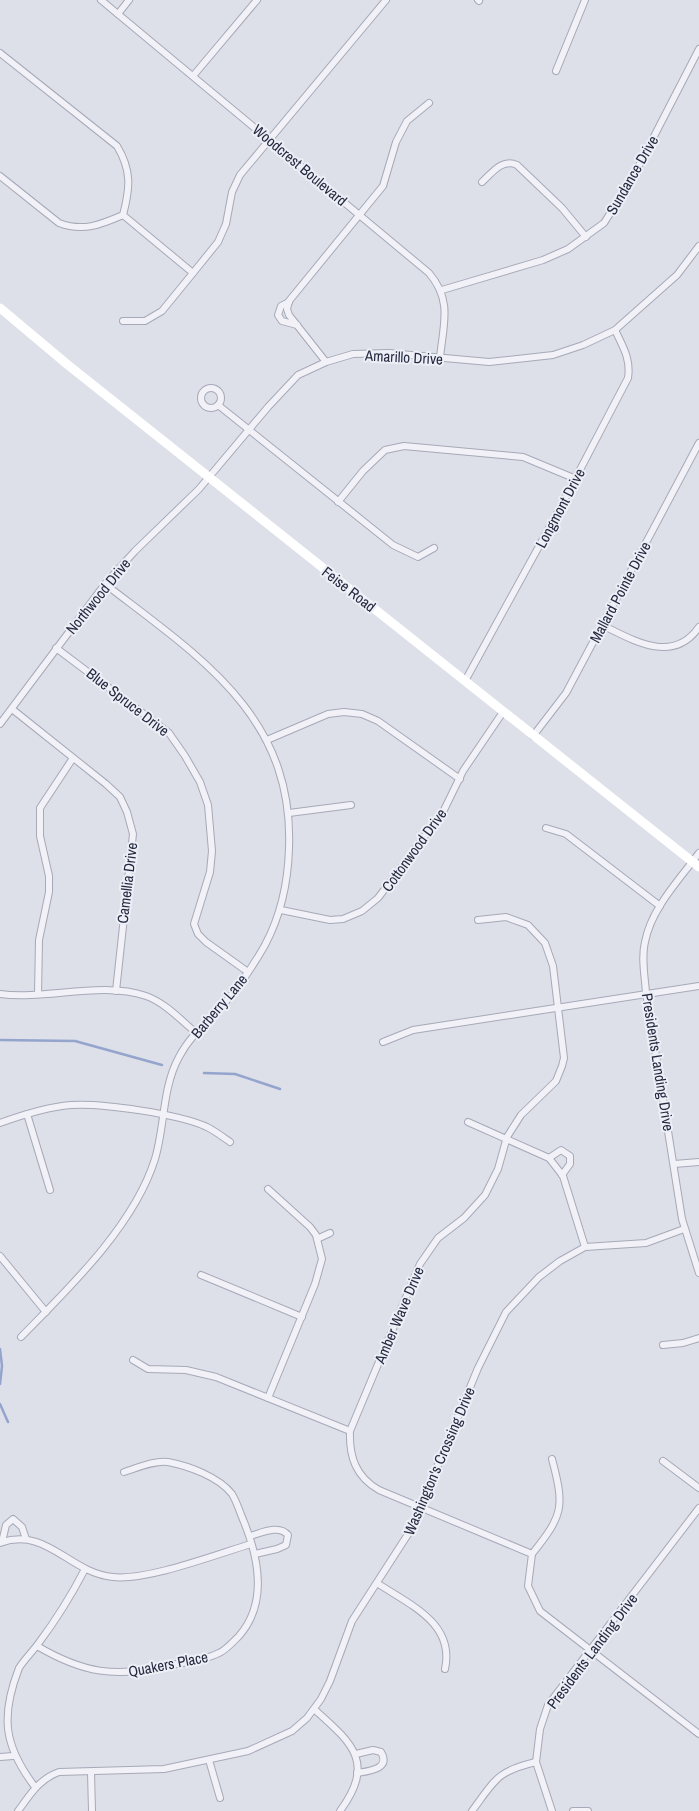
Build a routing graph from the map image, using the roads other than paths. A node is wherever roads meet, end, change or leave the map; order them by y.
1 (102, 0) edge
2 (129, 0) edge
3 (257, 0) edge
4 (386, 0) edge
5 (585, 0) edge
6 (118, 14) junction
7 (699, 48) edge
8 (0, 53) edge
9 (556, 71) dead end
10 (193, 76) junction
11 (429, 103) dead end
12 (269, 140) junction
13 (0, 176) edge
14 (482, 182) dead end
15 (123, 215) junction
16 (360, 215) junction
17 (586, 237) junction
18 (699, 246) edge
19 (194, 273) junction
20 (442, 290) junction
21 (289, 302) junction
22 (0, 308) edge
23 (123, 321) dead end
24 (297, 325) junction
25 (615, 330) junction
26 (440, 358) junction
27 (326, 362) junction
28 (218, 405) dead end
29 (249, 429) junction
30 (699, 443) edge
31 (209, 478) junction
32 (576, 479) junction
33 (338, 502) junction
34 (434, 548) dead end
35 (105, 584) junction
36 (602, 625) junction
37 (699, 627) edge
38 (56, 648) junction
39 (465, 681) junction
40 (12, 709) junction
41 (503, 712) junction
42 (0, 724) edge
43 (533, 736) junction
44 (267, 740) junction
45 (73, 758) junction
46 (460, 779) junction
47 (351, 805) dead end
48 (289, 813) junction
49 (546, 828) dead end
50 (699, 853) edge
51 (696, 865) edge
52 (660, 906) junction
53 (281, 910) junction
54 (478, 920) dead end
55 (248, 972) junction
56 (699, 986) edge
57 (116, 991) junction
58 (646, 993) junction
59 (0, 994) edge
60 (38, 994) junction
61 (558, 1007) junction
62 (195, 1032) junction
63 (383, 1042) dead end
64 (27, 1114) junction
65 (163, 1116) junction
66 (468, 1122) dead end
67 (0, 1124) edge
68 (507, 1137) junction
69 (230, 1142) dead end
70 (549, 1158) junction
71 (699, 1162) edge
72 (674, 1164) junction
73 (562, 1175) junction
74 (50, 1190) dead end
75 (268, 1190) dead end
76 (684, 1229) junction
77 (330, 1233) dead end
78 (318, 1239) junction
79 (585, 1247) junction
80 (0, 1256) edge
81 (699, 1273) edge
82 (201, 1276) dead end
83 (46, 1312) junction
84 (302, 1317) junction
85 (21, 1337) dead end
86 (699, 1338) edge
87 (663, 1346) dead end
88 (133, 1360) dead end
89 (268, 1398) junction
90 (350, 1431) junction
91 (552, 1459) dead end
92 (663, 1461) dead end
93 (124, 1472) dead end
94 (699, 1488) edge
95 (421, 1508) junction
96 (699, 1508) edge
97 (250, 1536) junction
98 (26, 1539) junction
99 (1, 1542) edge
100 (251, 1544) junction
101 (255, 1554) junction
102 (532, 1554) junction
103 (85, 1569) junction
104 (377, 1583) junction
105 (37, 1646) junction
106 (589, 1650) junction
107 (445, 1669) dead end
108 (314, 1709) junction
109 (2, 1734) edge
110 (699, 1734) edge
111 (356, 1754) junction
112 (0, 1756) edge
113 (13, 1756) junction
114 (209, 1760) junction
115 (536, 1762) junction
116 (91, 1772) junction
117 (357, 1773) junction
118 (35, 1787) junction
119 (220, 1798) dead end
120 (18, 1811) edge
121 (92, 1811) edge
122 (340, 1811) edge
123 (472, 1811) edge
124 (552, 1811) edge
125 (573, 1811) edge
126 (588, 1811) edge

1 - 6 street, Woodcrest Boulevard
2 - 6 street
3 - 10 street
4 - 12 street
5 - 9 street
6 - 10 street, Woodcrest Boulevard
7 - 17 street, Sundance Drive
8 - 15 street
10 - 12 street, Woodcrest Boulevard
11 - 16 street
12 - 16 street, Woodcrest Boulevard
12 - 19 street
13 - 15 street
14 - 17 street
15 - 19 street
16 - 20 street, Woodcrest Boulevard
16 - 21 street
17 - 20 street, Sundance Drive
18 - 25 street, Amarillo Drive
19 - 23 street
20 - 26 street
21 - 24 street
21 - 24 street
22 - 31 main road, Feise Road
24 - 27 street
25 - 26 street, Amarillo Drive
25 - 32 street, Longmont Drive
26 - 27 street, Amarillo Drive
27 - 29 street, Amarillo Drive
28 - 29 street
29 - 31 street, Amarillo Drive
29 - 33 street
30 - 36 street, Mallard Pointe Drive
31 - 35 street, Northwood Drive
31 - 39 main road, Feise Road
32 - 33 street
32 - 39 street, Longmont Drive
33 - 34 street
35 - 38 street, Northwood Drive
35 - 44 street, Barberry Lane
36 - 37 street
36 - 43 street, Mallard Pointe Drive
38 - 40 street, Northwood Drive
38 - 55 street, Blue Spruce Drive
39 - 41 main road, Feise Road
40 - 42 street, Northwood Drive
40 - 45 street, Camellia Drive
41 - 43 main road, Feise Road
41 - 46 street, Cottonwood Drive
43 - 51 main road, Feise Road
44 - 46 street
44 - 48 street, Barberry Lane
45 - 57 street, Camellia Drive
45 - 60 street
46 - 53 street, Cottonwood Drive
47 - 48 street
48 - 53 street, Barberry Lane
49 - 52 street
50 - 51 street, Presidents Landing Drive
51 - 52 street, Presidents Landing Drive
52 - 58 street, Presidents Landing Drive
53 - 55 street, Barberry Lane
54 - 61 street, Amber Wave Drive
55 - 62 street, Barberry Lane
56 - 58 street
57 - 60 street
57 - 62 street
58 - 61 street
58 - 72 street, Presidents Landing Drive
59 - 60 street
61 - 63 street
61 - 68 street, Amber Wave Drive
62 - 65 street, Barberry Lane
64 - 65 street
64 - 67 street
64 - 74 street
65 - 69 street
65 - 83 street, Barberry Lane
66 - 68 street
68 - 70 street
68 - 90 street, Amber Wave Drive
70 - 73 street
70 - 73 street
71 - 72 street
72 - 76 street, Presidents Landing Drive
73 - 79 street
75 - 78 street
76 - 79 street, Washington's Crossing Drive
76 - 81 street, Presidents Landing Drive
77 - 78 street
78 - 84 street
79 - 95 street, Washington's Crossing Drive
80 - 83 street
82 - 84 street
83 - 85 street, Barberry Lane
84 - 89 street
86 - 87 street
88 - 89 street
89 - 90 street
90 - 95 street, Amber Wave Drive
91 - 102 street
92 - 94 street
93 - 97 street, Quakers Place
95 - 102 street, Amber Wave Drive
95 - 104 street, Washington's Crossing Drive
96 - 106 street, Presidents Landing Drive
97 - 100 street, Quakers Place
97 - 101 street
98 - 99 street
98 - 99 street
98 - 103 street
100 - 101 street, Quakers Place
100 - 103 street
101 - 105 street, Quakers Place
102 - 106 street
103 - 105 street
104 - 107 street
104 - 108 street, Washington's Crossing Drive
105 - 109 street
106 - 110 street
106 - 115 street, Presidents Landing Drive
108 - 111 street
108 - 114 street, Washington's Crossing Drive
109 - 113 street
111 - 117 street
111 - 117 street
112 - 113 street
113 - 118 street
114 - 116 street, Washington's Crossing Drive
114 - 119 street
115 - 123 street
115 - 124 street, Presidents Landing Drive
116 - 118 street, Washington's Crossing Drive
116 - 121 street
117 - 122 street
118 - 120 street, Washington's Crossing Drive
125 - 126 street

